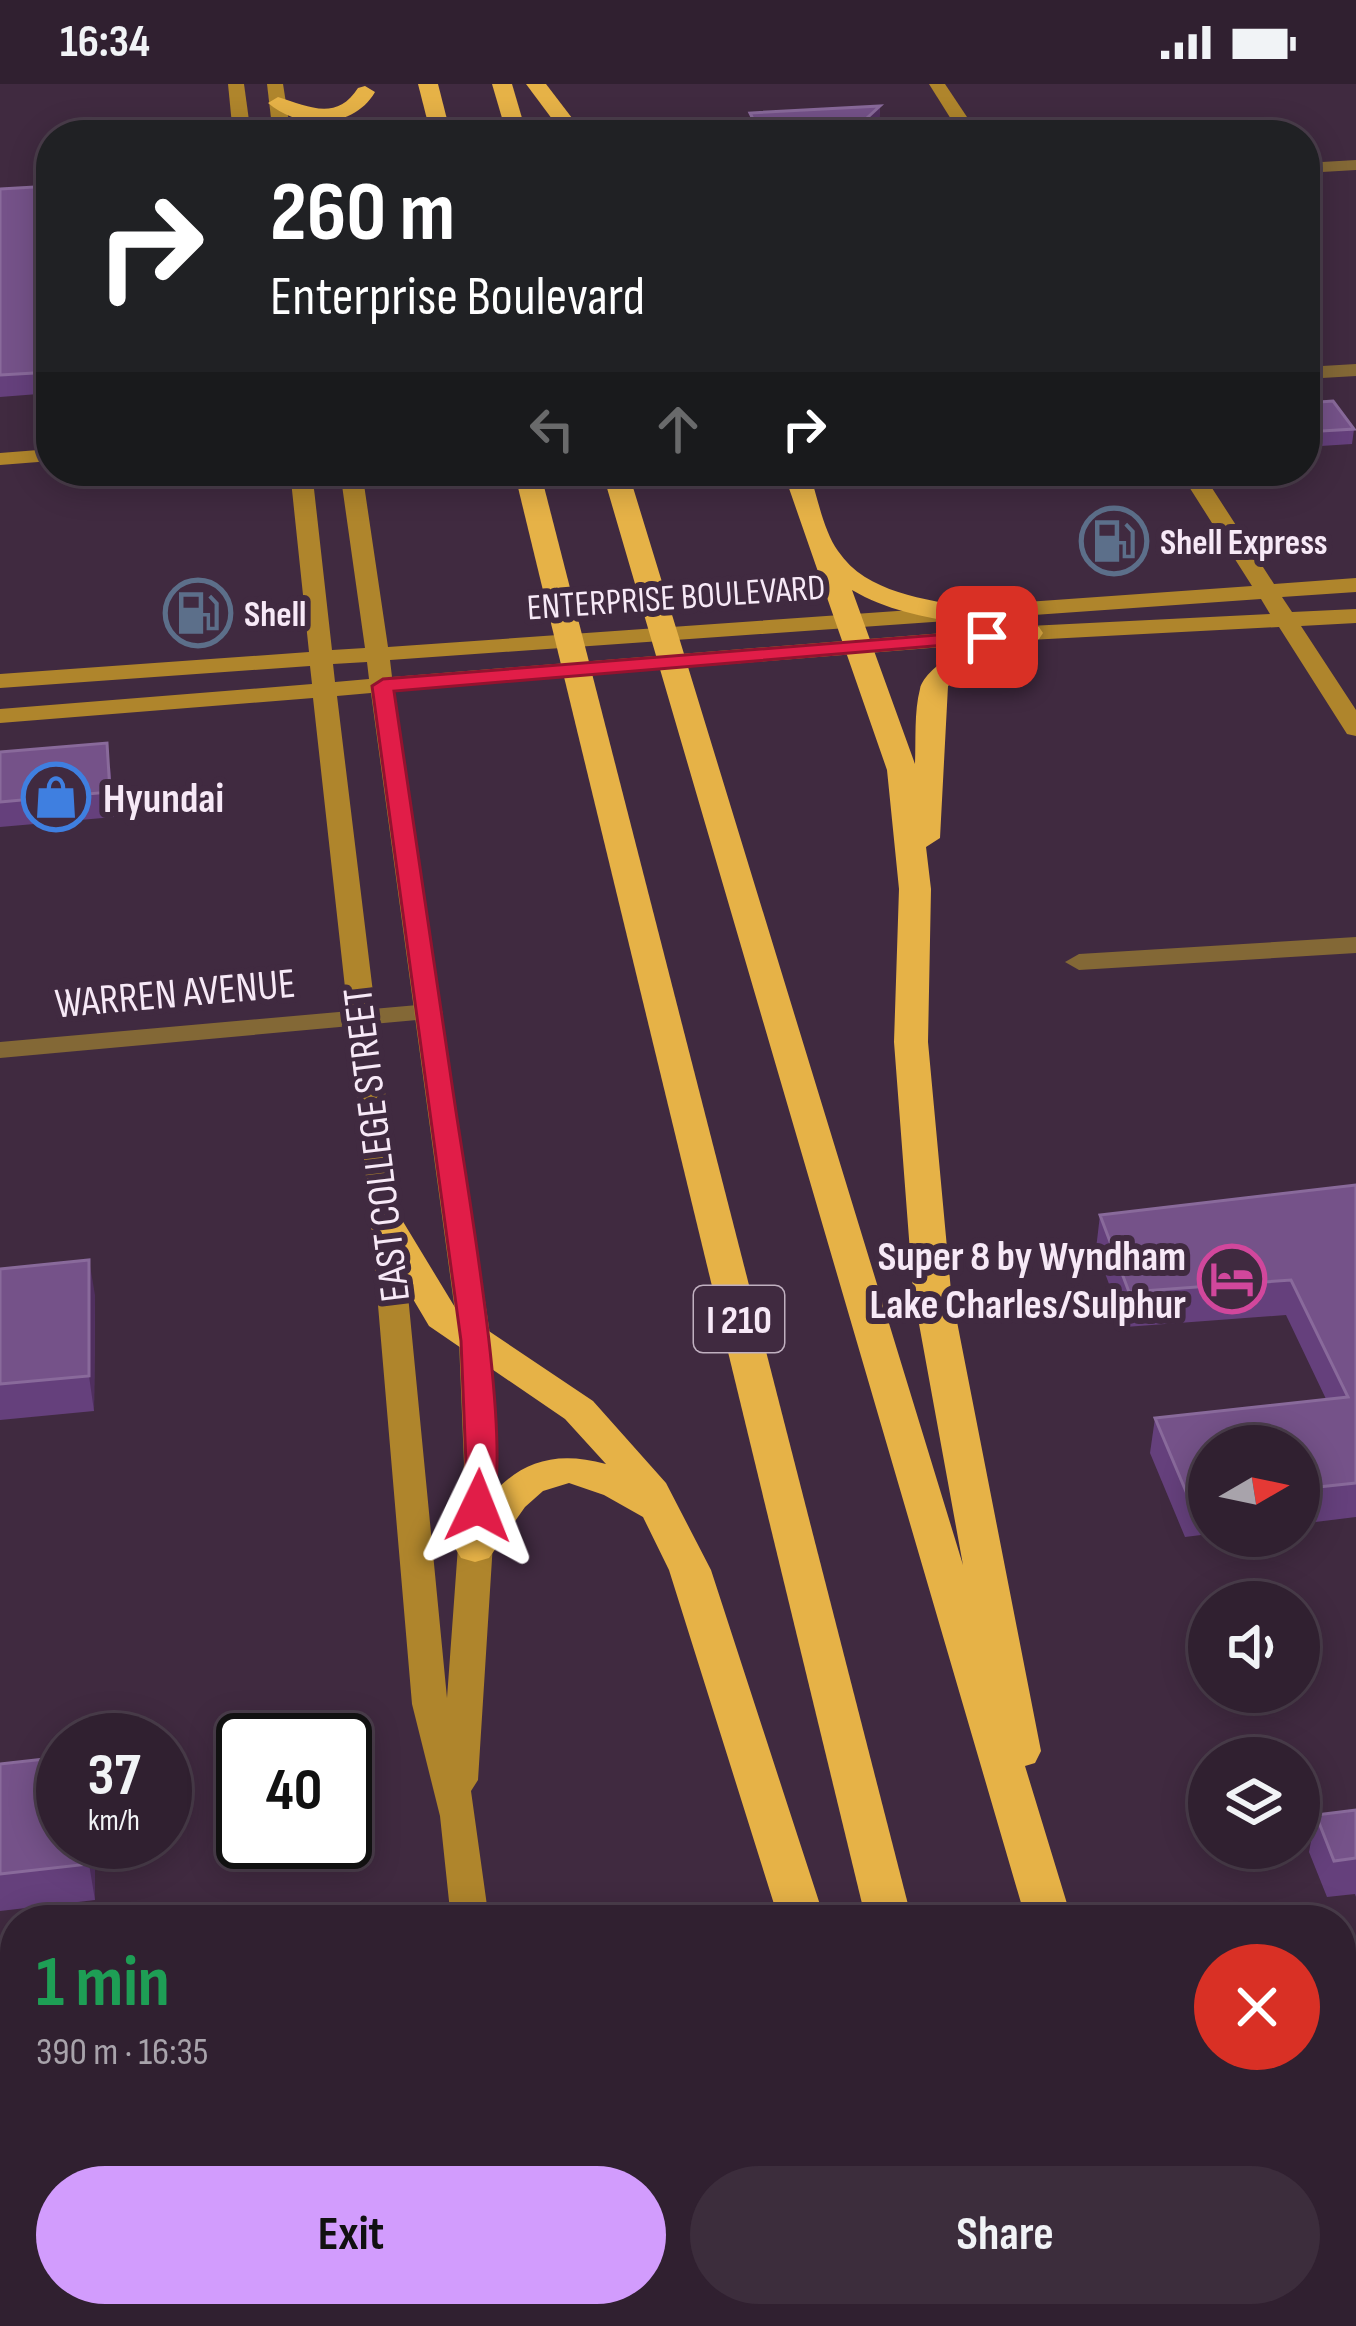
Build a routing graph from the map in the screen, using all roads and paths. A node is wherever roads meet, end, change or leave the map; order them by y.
1 (236, 84) edge
2 (428, 84) edge
3 (502, 84) edge
4 (536, 84) edge
5 (937, 84) edge
6 (364, 88) edge
7 (276, 94) edge
8 (240, 120) edge
9 (364, 120) edge
10 (437, 120) edge
11 (513, 120) edge
12 (564, 120) edge
13 (960, 120) edge
14 (1356, 165) edge
15 (1320, 167) edge
16 (1356, 370) edge
17 (1320, 372) edge
18 (36, 457) edge
19 (0, 459) edge
20 (303, 486) edge
21 (353, 486) edge
22 (531, 486) edge
23 (619, 486) edge
24 (801, 486) edge
25 (1200, 486) edge
26 (823, 549) junction
27 (1356, 585) edge
28 (1269, 592) junction
29 (962, 615) junction
30 (1356, 616) edge
31 (1287, 622) junction
32 (1029, 633) junction
33 (856, 635) junction
34 (376, 652) junction
35 (322, 656) junction
36 (0, 681) edge
37 (383, 686) junction
38 (326, 692) junction
39 (0, 716) edge
40 (1356, 729) edge
41 (915, 889) junction
42 (1356, 945) edge
43 (1079, 962) dead end
44 (429, 1012) junction
45 (358, 1018) junction
46 (0, 1050) edge
47 (386, 1222) junction
48 (475, 1341) junction
49 (666, 1517) junction
50 (475, 1548) junction
51 (459, 1816) junction
52 (468, 1905) edge
53 (797, 1905) edge
54 (885, 1905) edge
55 (1045, 1905) edge
56 (1047, 1905) edge

1 - 8 main road
2 - 10 highway
3 - 11 highway
4 - 12 highway
5 - 13 main road
6 - 7 highway
6 - 9 highway
14 - 15 street
16 - 17 street
18 - 19 main road
20 - 35 main road, EAST COLLEGE STREET
21 - 34 main road, EAST COLLEGE STREET
22 - 54 highway, I 210
23 - 55 highway
24 - 26 highway
25 - 28 main road
26 - 29 highway
26 - 33 highway
27 - 28 main road, ENTERPRISE BOULEVARD
28 - 29 main road, ENTERPRISE BOULEVARD
28 - 31 main road
29 - 33 main road, ENTERPRISE BOULEVARD
30 - 31 main road, ENTERPRISE BOULEVARD
31 - 32 main road, ENTERPRISE BOULEVARD
31 - 40 main road
32 - 33 main road, ENTERPRISE BOULEVARD
32 - 41 highway
33 - 34 main road, ENTERPRISE BOULEVARD
33 - 37 main road, ENTERPRISE BOULEVARD
33 - 41 highway
34 - 35 main road, ENTERPRISE BOULEVARD
34 - 37 main road, EAST COLLEGE STREET
35 - 36 main road, ENTERPRISE BOULEVARD
35 - 38 main road, EAST COLLEGE STREET
37 - 38 main road, ENTERPRISE BOULEVARD
37 - 44 main road, EAST COLLEGE STREET
38 - 39 main road, ENTERPRISE BOULEVARD
38 - 45 main road, EAST COLLEGE STREET
41 - 56 highway
42 - 43 street
44 - 45 street, WARREN AVENUE
44 - 48 main road, EAST COLLEGE STREET
45 - 46 street, WARREN AVENUE
45 - 47 main road, EAST COLLEGE STREET
47 - 48 highway
47 - 51 main road, EAST COLLEGE STREET
48 - 49 highway
48 - 50 main road, EAST COLLEGE STREET
49 - 50 highway
49 - 53 highway
50 - 51 main road, EAST COLLEGE STREET
51 - 52 main road, EAST COLLEGE STREET

